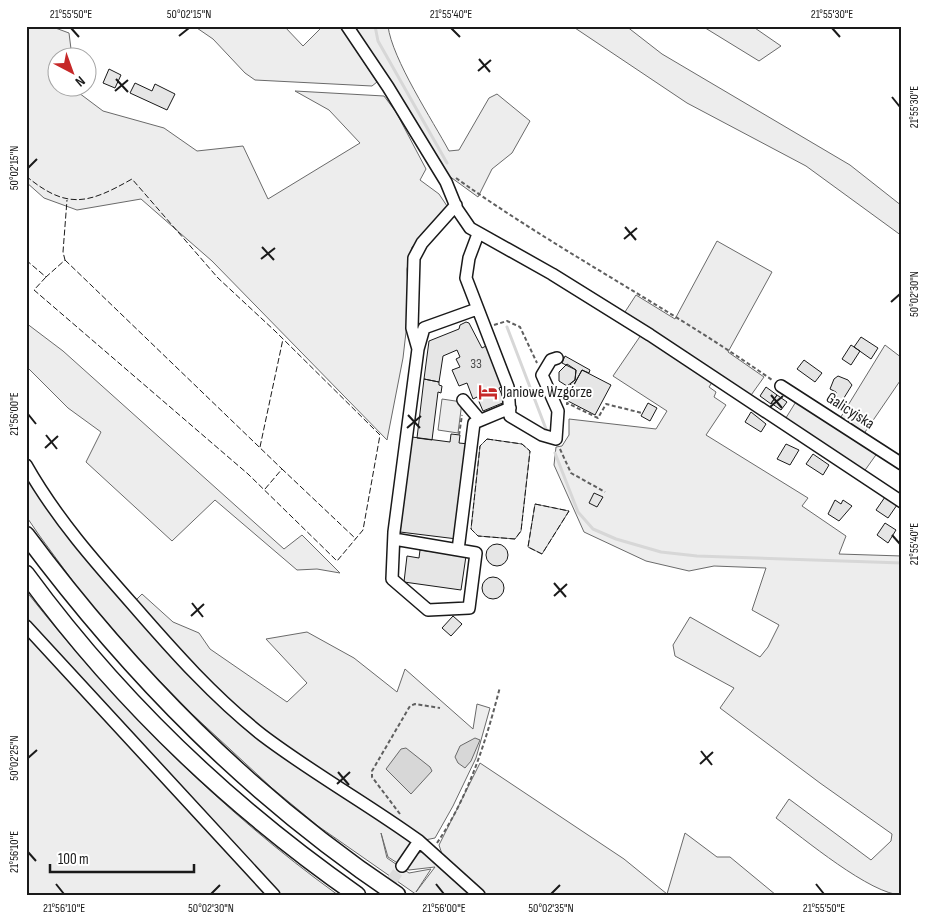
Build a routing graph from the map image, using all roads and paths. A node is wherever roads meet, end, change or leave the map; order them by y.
1 (347, 26) edge
2 (438, 169) junction
3 (456, 206) junction
4 (478, 234) junction
5 (477, 309) junction
6 (485, 328) junction
7 (418, 349) junction
8 (557, 358) dead end
9 (542, 375) junction
10 (781, 386) joint
11 (463, 400) dead end
12 (600, 406) dead end
13 (510, 408) junction
14 (604, 408) junction
15 (566, 411) dead end
16 (642, 413) dead end
17 (480, 420) junction
18 (556, 439) junction
19 (902, 464) edge
20 (26, 465) edge
21 (605, 492) dead end
22 (902, 502) edge
23 (26, 535) edge
24 (394, 539) junction
25 (458, 550) junction
26 (26, 574) edge
27 (26, 626) edge
28 (500, 687) dead end
29 (440, 708) dead end
30 (402, 828) junction
31 (419, 841) junction
32 (432, 851) junction
33 (402, 866) tunnel mouth
34 (274, 895) edge
35 (357, 895) edge
36 (397, 895) edge
37 (479, 895) edge

1 - 2 street
2 - 3 street
2 - 10 path
3 - 4 street
3 - 7 street
4 - 5 street
4 - 22 street
5 - 6 street
5 - 7 street
6 - 9 path
6 - 13 street
7 - 24 street
8 - 9 street
9 - 18 street
10 - 19 street, Galicyjska
11 - 17 street
12 - 14 path
13 - 17 street
13 - 18 street
14 - 15 path
14 - 16 path
17 - 25 street
18 - 21 path
20 - 30 street
23 - 36 highway
24 - 25 street
24 - 25 street
26 - 35 highway
27 - 34 street
28 - 32 path
29 - 30 path
30 - 31 street
31 - 32 street
31 - 33 street
32 - 37 street

